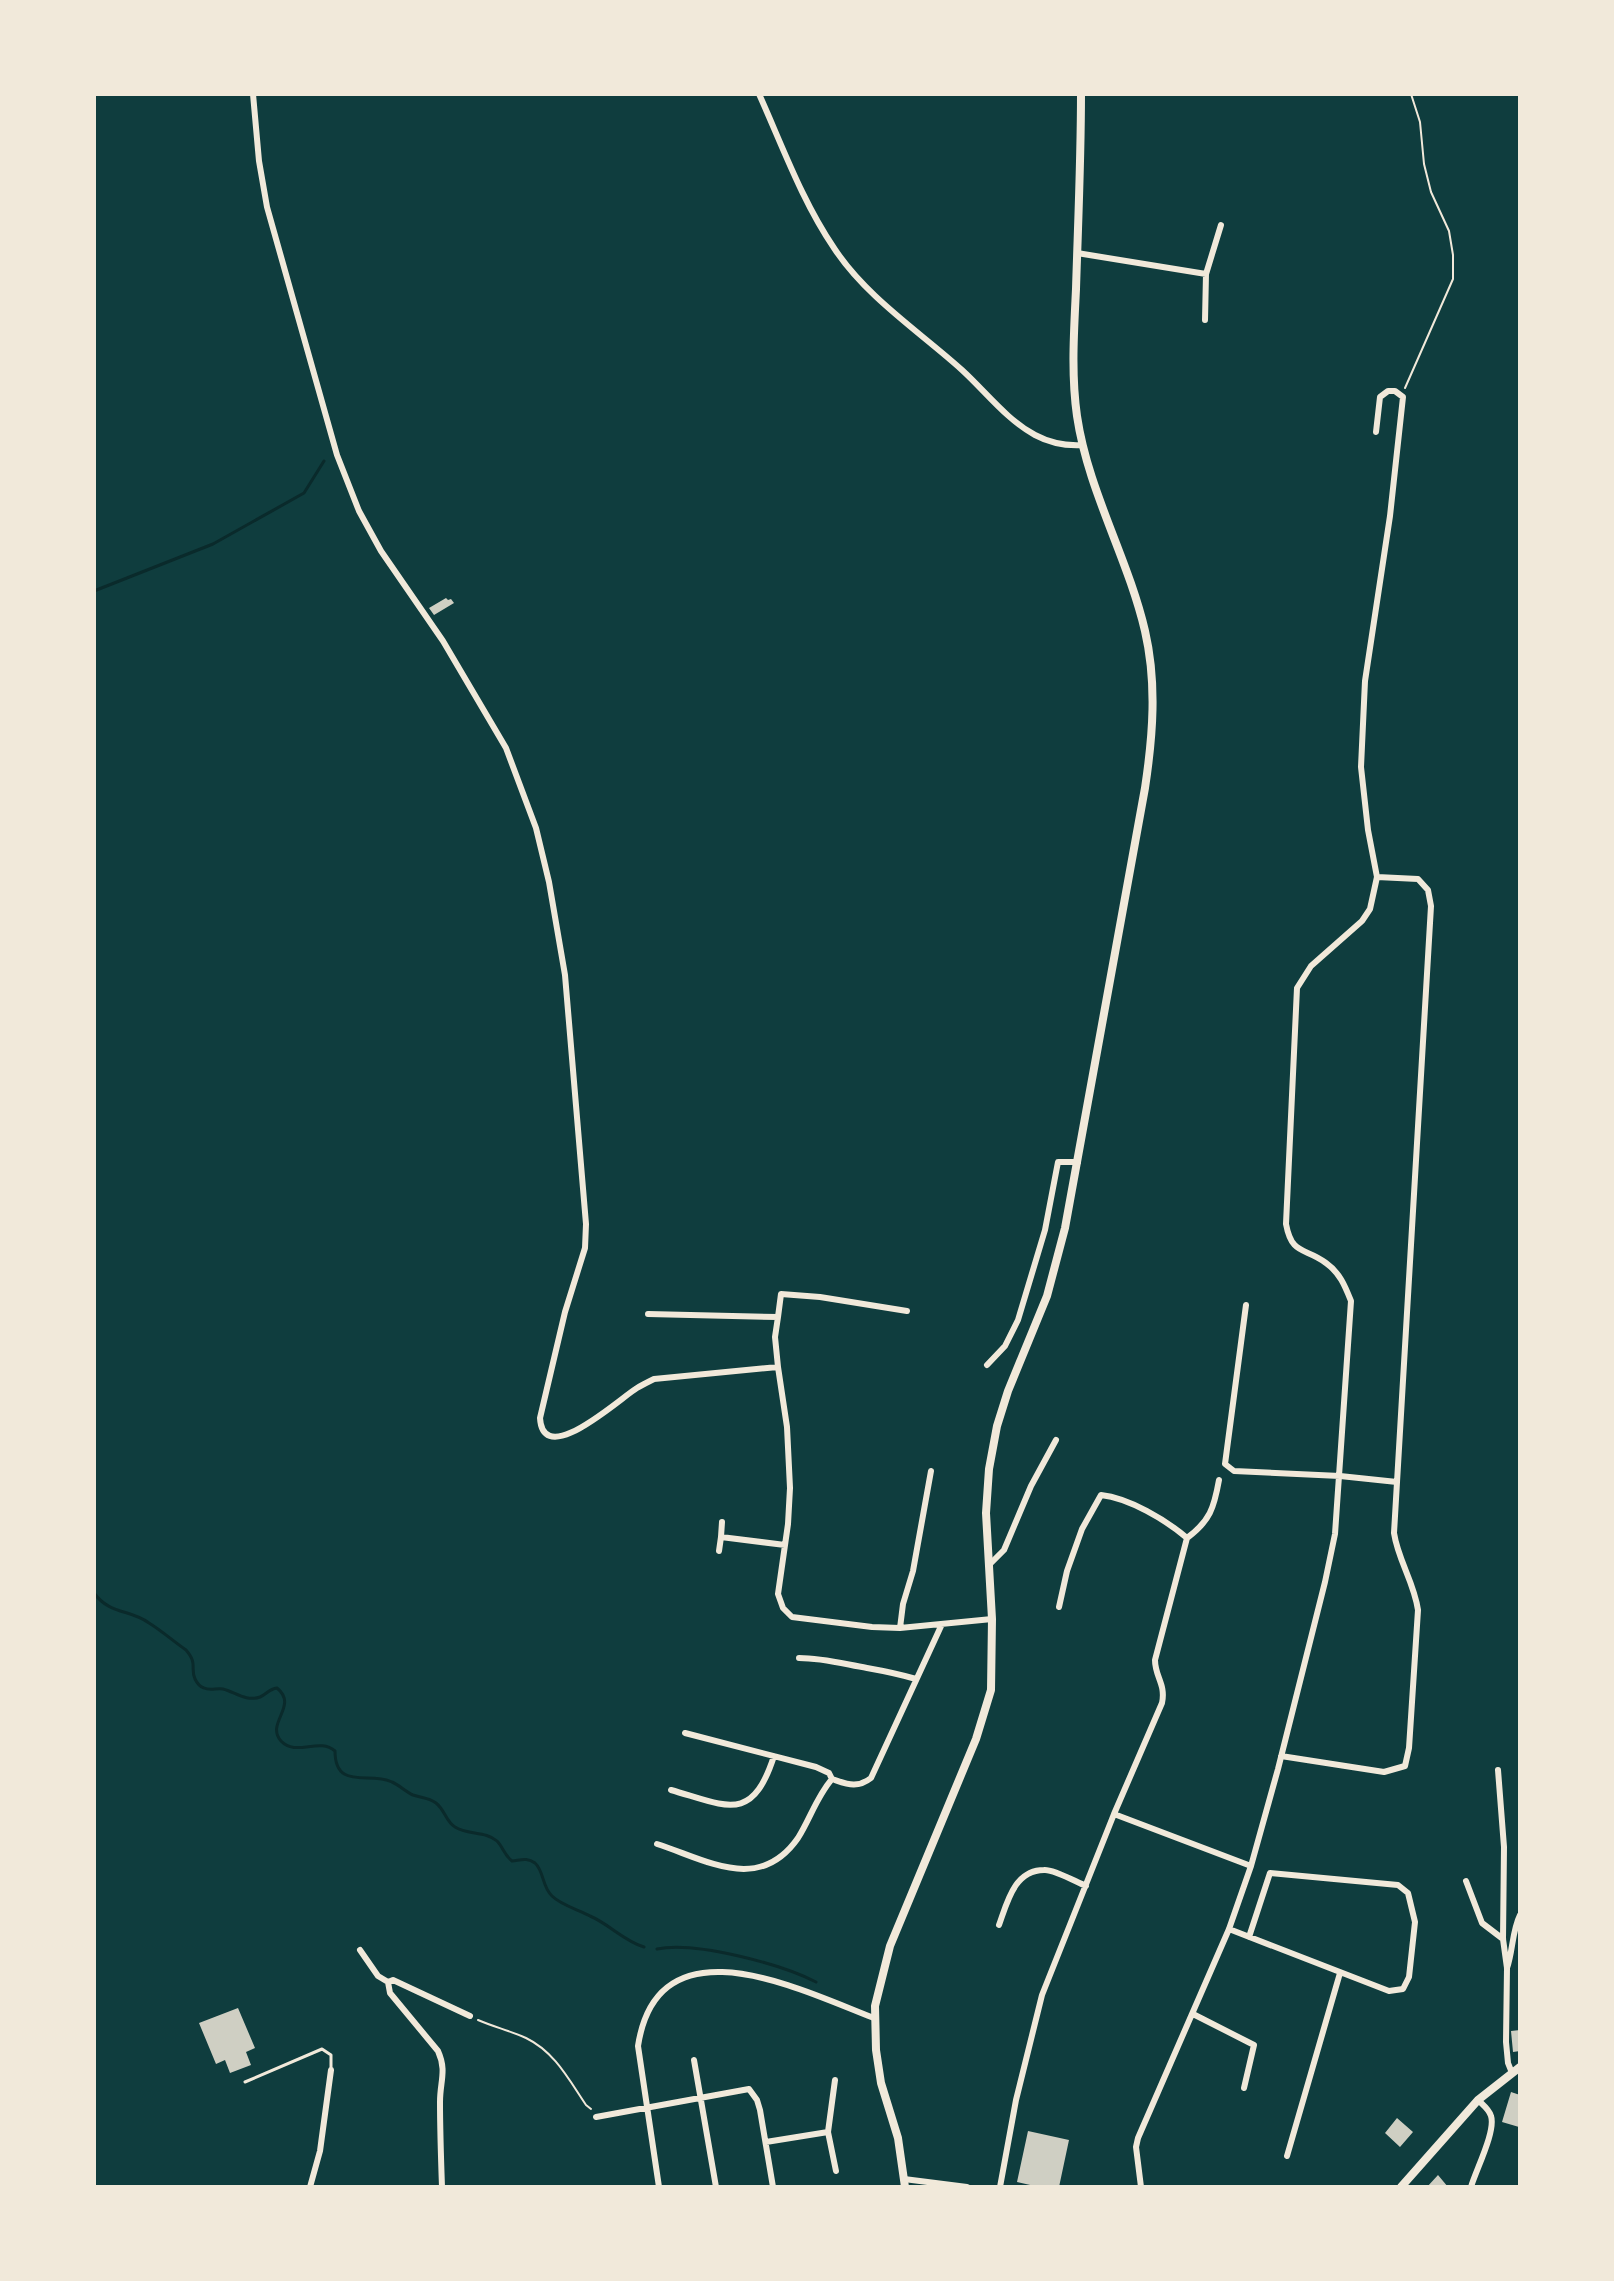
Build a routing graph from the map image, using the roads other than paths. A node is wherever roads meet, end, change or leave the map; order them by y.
1 (253, 94) edge
2 (759, 94) edge
3 (1081, 94) edge
4 (1221, 225) dead end
5 (1077, 253) junction
6 (1206, 274) junction
7 (1205, 320) dead end
8 (1376, 432) dead end
9 (1083, 445) junction
10 (1377, 877) junction
11 (1078, 1162) junction
12 (1246, 1305) dead end
13 (907, 1311) dead end
14 (648, 1314) dead end
15 (778, 1317) junction
16 (987, 1365) dead end
17 (778, 1367) junction
18 (1056, 1440) dead end
19 (931, 1471) dead end
20 (1340, 1476) junction
21 (1219, 1480) dead end
22 (1397, 1482) junction
23 (722, 1522) dead end
24 (721, 1537) junction
25 (1187, 1538) junction
26 (785, 1545) junction
27 (719, 1551) dead end
28 (989, 1565) junction
29 (1059, 1607) dead end
30 (992, 1619) junction
31 (942, 1624) junction
32 (900, 1628) junction
33 (799, 1658) dead end
34 (916, 1679) junction
35 (685, 1733) dead end
36 (774, 1756) junction
37 (1281, 1756) junction
38 (1498, 1770) dead end
39 (832, 1779) junction
40 (671, 1790) dead end
41 (1114, 1814) junction
42 (657, 1844) dead end
43 (1251, 1866) junction
44 (1466, 1881) dead end
45 (1086, 1886) junction
46 (1520, 1915) edge
47 (999, 1925) dead end
48 (1229, 1929) junction
49 (1249, 1937) junction
50 (1503, 1939) junction
51 (360, 1950) dead end
52 (1507, 1968) junction
53 (1340, 1973) junction
54 (388, 1982) junction
55 (1193, 2014) junction
56 (470, 2016) road end
57 (874, 2018) junction
58 (694, 2060) dead end
59 (331, 2070) joint
60 (1516, 2070) edge
61 (835, 2080) dead end
62 (245, 2082) dead end
63 (1244, 2088) dead end
64 (700, 2097) junction
65 (1478, 2100) junction
66 (646, 2106) junction
67 (596, 2117) road end
68 (828, 2132) junction
69 (766, 2142) junction
70 (1287, 2156) dead end
71 (836, 2171) dead end
72 (904, 2183) edge
73 (310, 2187) edge
74 (442, 2187) edge
75 (659, 2187) edge
76 (716, 2187) edge
77 (773, 2187) edge
78 (967, 2187) edge
79 (1000, 2187) edge
80 (1141, 2187) edge
81 (1401, 2187) edge
82 (1471, 2187) edge

1 - 17 street
2 - 9 street
3 - 5 main road
4 - 6 street
5 - 6 street
5 - 9 main road
6 - 7 street
8 - 10 street
9 - 11 main road
10 - 20 street
10 - 22 street
11 - 16 street
11 - 28 main road
12 - 20 street
13 - 15 street
14 - 15 street
15 - 17 street
17 - 26 street
18 - 28 street
19 - 32 street
20 - 22 street
20 - 37 street
21 - 25 street
22 - 37 street
23 - 24 street
24 - 26 street
24 - 27 street
25 - 29 street
25 - 41 street
26 - 32 street
28 - 30 main road
30 - 31 street
30 - 57 main road
31 - 32 street
31 - 34 street
33 - 34 street
34 - 39 street
35 - 36 street
36 - 39 street
36 - 40 street
37 - 43 street
38 - 50 street
39 - 42 street
41 - 43 street
41 - 45 street
43 - 48 street
44 - 50 street
45 - 47 street
45 - 79 street
46 - 52 street
48 - 49 street
48 - 55 street
49 - 53 street
49 - 53 street
50 - 52 street
51 - 54 street
52 - 60 street
53 - 70 street
54 - 56 street
54 - 74 street
55 - 63 street
55 - 80 street
57 - 66 street
57 - 72 main road
58 - 64 street
59 - 62 lane
59 - 73 street
60 - 65 main road
61 - 68 street
64 - 66 street
64 - 69 street
64 - 76 street
65 - 81 main road
65 - 82 street
66 - 67 street
66 - 75 street
68 - 69 street
68 - 71 street
69 - 77 street
72 - 78 street

